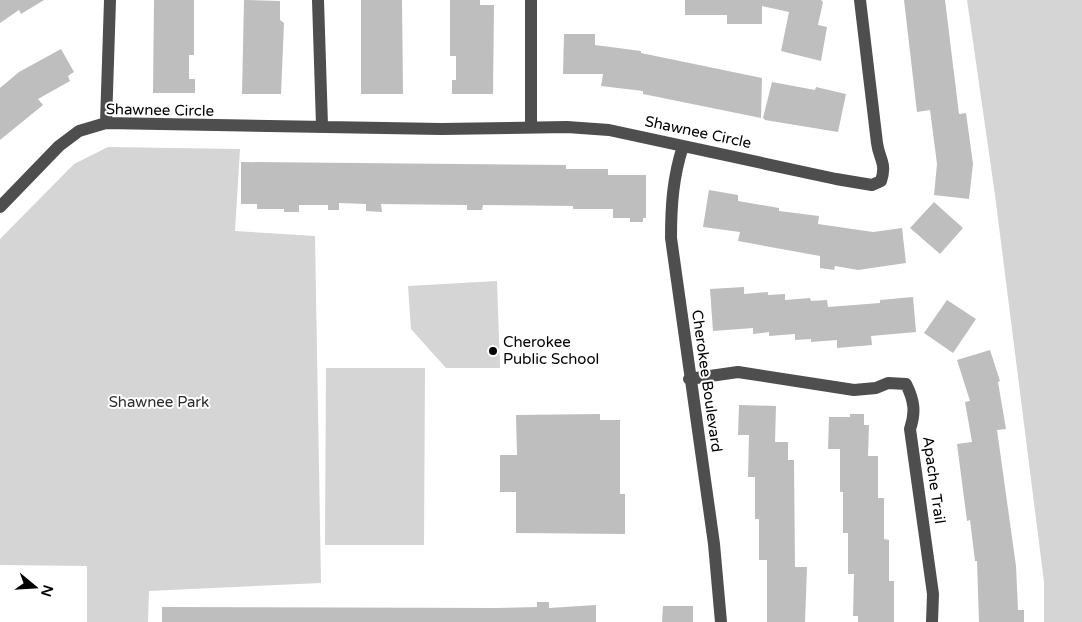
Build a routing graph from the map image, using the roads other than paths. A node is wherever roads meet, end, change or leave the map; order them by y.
1 (110, 0) edge
2 (318, 0) edge
3 (532, 0) edge
4 (860, 0) edge
5 (106, 123) junction
6 (322, 125) junction
7 (531, 126) junction
8 (683, 146) junction
9 (0, 207) edge
10 (689, 379) junction
11 (721, 622) edge
12 (932, 622) edge

1 - 5 street
2 - 6 street
3 - 7 street
4 - 8 street, Shawnee Circle
5 - 6 street, Shawnee Circle
5 - 9 street, Shawnee Circle
6 - 7 street, Shawnee Circle
7 - 8 street, Shawnee Circle
8 - 10 street, Cherokee Boulevard
10 - 11 street, Cherokee Boulevard
10 - 12 street, Apache Trail

